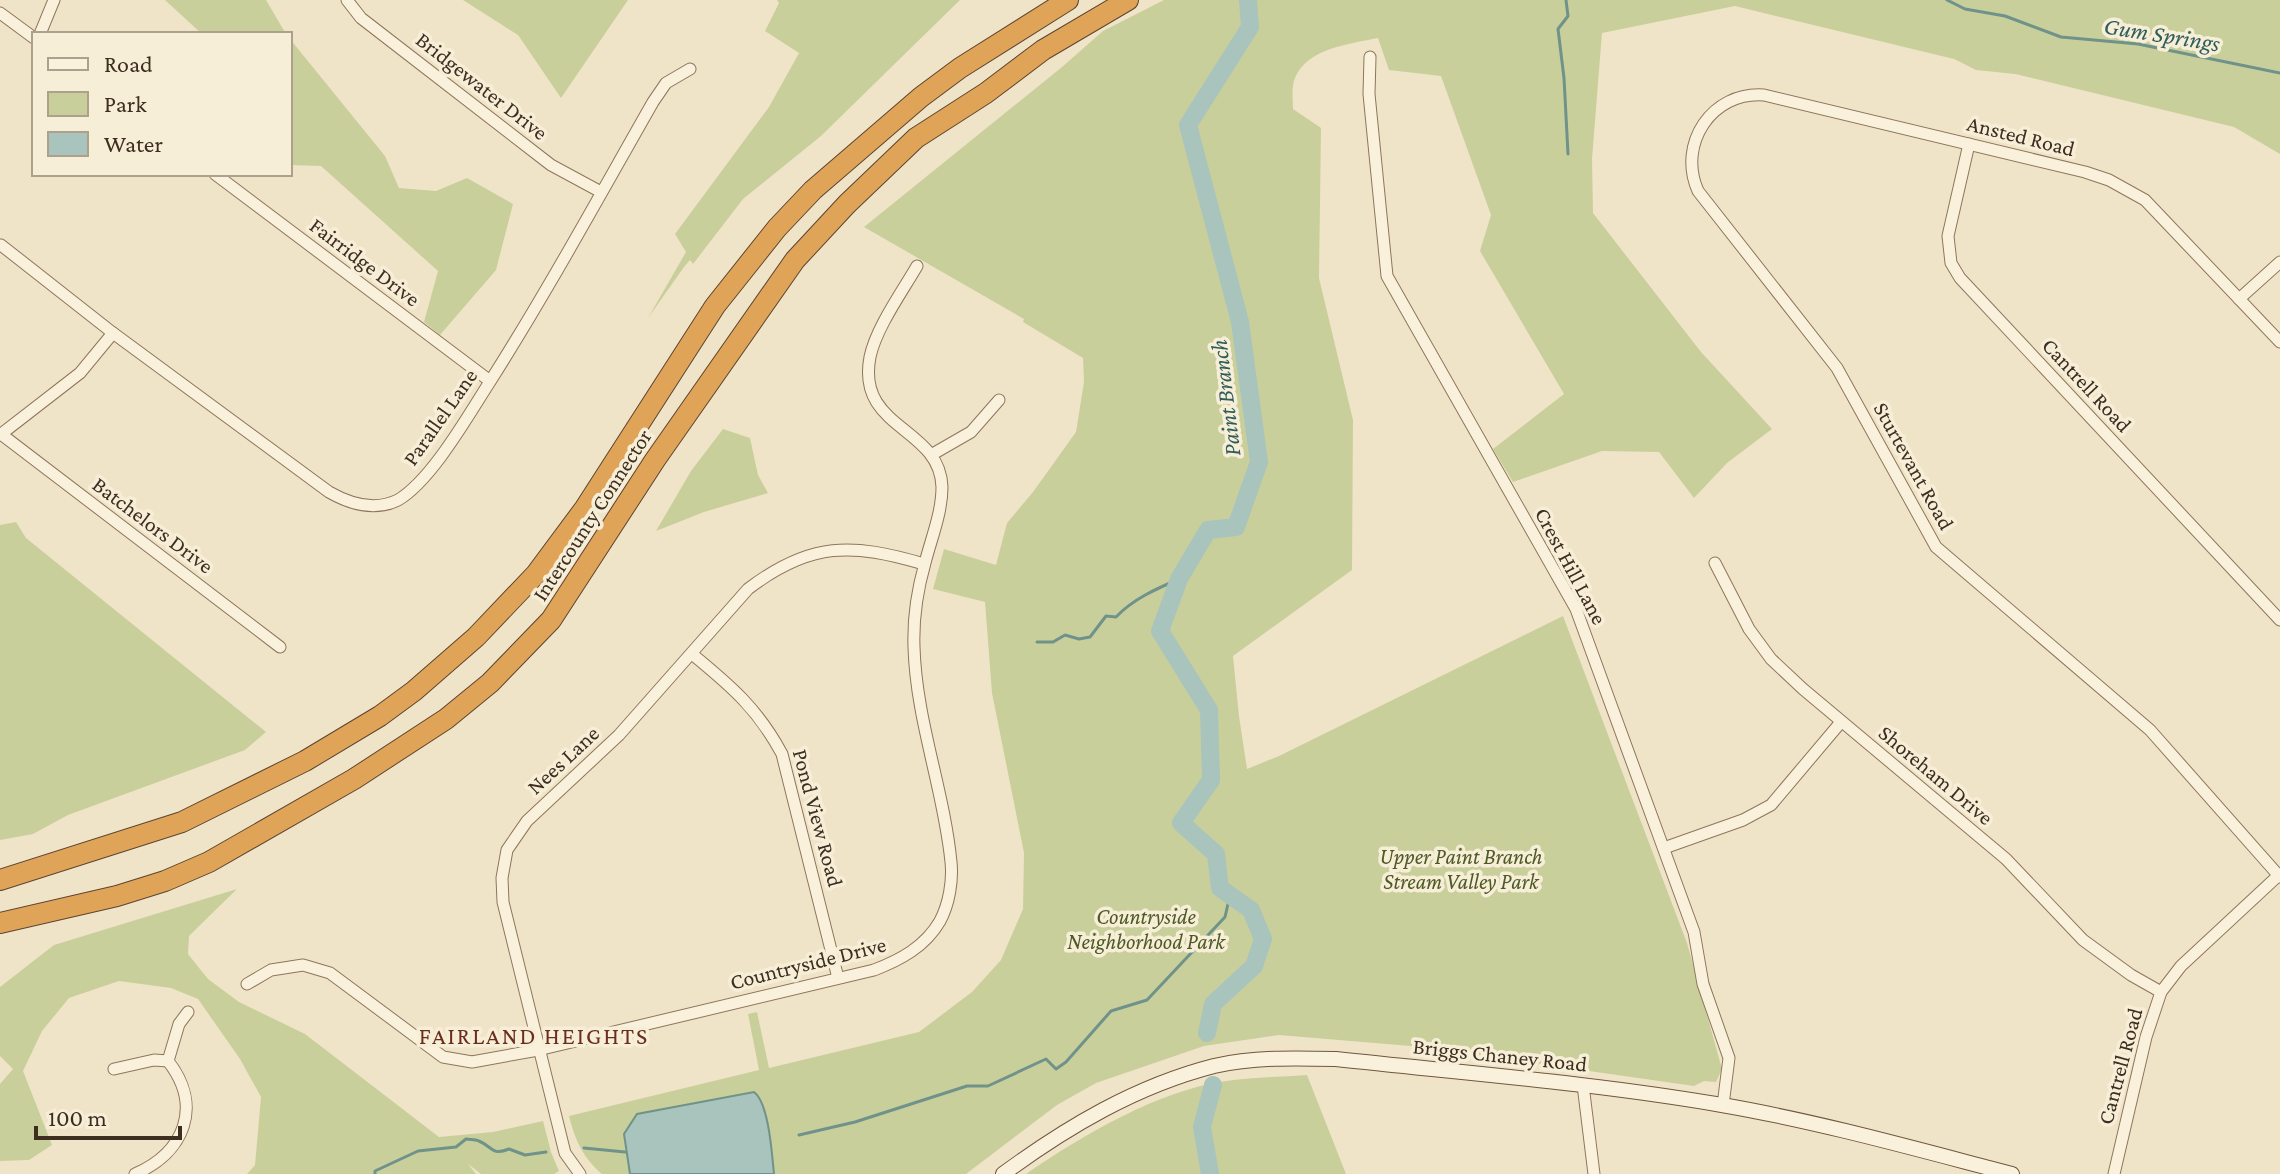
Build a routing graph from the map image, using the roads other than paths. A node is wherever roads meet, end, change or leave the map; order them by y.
1 (54, 0) edge
2 (347, 0) edge
3 (1068, 0) edge
4 (1120, 4) edge
5 (0, 13) edge
6 (41, 32) edge
7 (32, 37) edge
8 (1370, 57) dead end
9 (690, 69) dead end
10 (1701, 125) joint
11 (1969, 144) junction
12 (218, 176) edge
13 (601, 192) junction
14 (1, 245) edge
15 (2280, 262) edge
16 (917, 266) dead end
17 (2239, 299) junction
18 (113, 333) junction
19 (2280, 342) edge
20 (490, 381) junction
21 (999, 400) dead end
22 (1, 434) edge
23 (931, 455) junction
24 (1715, 563) dead end
25 (924, 564) junction
26 (2280, 620) edge
27 (280, 647) dead end
28 (692, 654) junction
29 (1841, 722) junction
30 (1664, 848) junction
31 (2279, 876) edge
32 (0, 880) edge
33 (117, 896) junction
34 (0, 923) edge
35 (0, 938) edge
36 (838, 978) junction
37 (247, 984) dead end
38 (2161, 992) junction
39 (188, 1012) dead end
40 (538, 1050) junction
41 (168, 1061) junction
42 (114, 1069) dead end
43 (1583, 1085) junction
44 (1723, 1105) junction
45 (135, 1174) edge
46 (580, 1174) edge
47 (1003, 1174) edge
48 (1594, 1174) edge
49 (2012, 1174) edge
50 (2114, 1174) edge

1 - 6 street
2 - 13 street, Bridgewater Drive
3 - 32 highway, Intercounty Connector
4 - 33 highway, Intercounty Connector
5 - 7 street
8 - 30 street, Crest Hill Lane
9 - 13 street, Parallel Lane
10 - 11 street, Ansted Road
10 - 31 street, Sturtevant Road
11 - 17 street, Ansted Road
11 - 26 street, Cantrell Road
12 - 20 street, Fairridge Drive
13 - 20 street, Parallel Lane
14 - 18 street, Parallel Lane
15 - 17 street
16 - 23 street
17 - 19 street, Ansted Road
18 - 20 street, Parallel Lane
18 - 22 street
21 - 23 street
22 - 27 street, Batchelors Drive
23 - 25 street, Countryside Drive
24 - 29 street, Shoreham Drive
25 - 28 street, Nees Lane
25 - 36 street, Countryside Drive
28 - 36 street, Pond View Road
28 - 40 street, Nees Lane
29 - 30 street
29 - 38 street, Shoreham Drive
30 - 44 street, Crest Hill Lane
31 - 38 street, Cantrell Road
33 - 34 highway, Intercounty Connector
33 - 35 highway
36 - 40 street, Countryside Drive
37 - 40 street, Countryside Drive
38 - 50 street, Cantrell Road
39 - 41 street
40 - 46 street, Nees Lane
41 - 42 street
41 - 45 street
43 - 44 main road, Briggs Chaney Road
43 - 47 main road, Briggs Chaney Road
43 - 48 street
44 - 49 main road, Briggs Chaney Road

